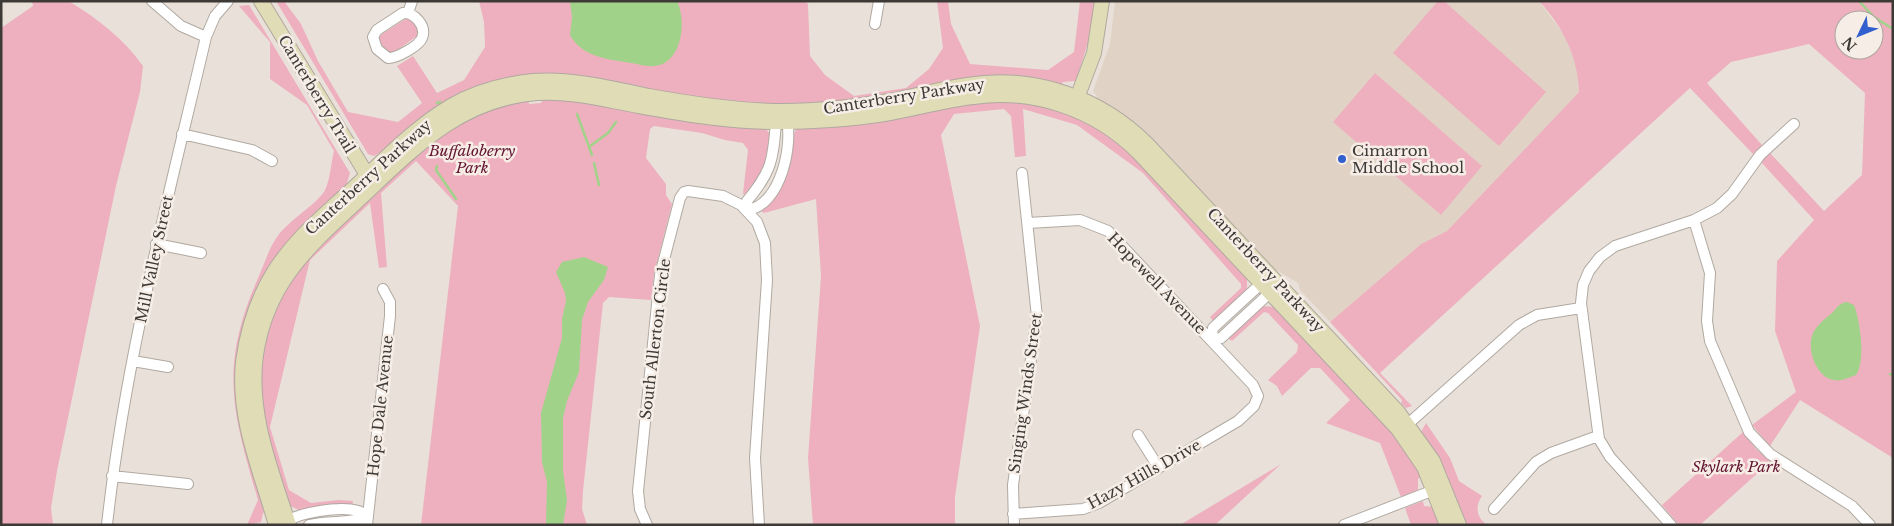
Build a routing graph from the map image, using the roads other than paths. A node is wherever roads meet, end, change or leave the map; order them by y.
1 (152, 1) edge
2 (228, 1) edge
3 (261, 1) edge
4 (412, 1) edge
5 (879, 1) edge
6 (1102, 1) edge
7 (408, 13) junction
8 (875, 24) dead end
9 (206, 37) junction
10 (1075, 103) junction
11 (783, 118) junction
12 (1794, 124) dead end
13 (182, 134) junction
14 (272, 161) dead end
15 (1022, 173) dead end
16 (370, 180) junction
17 (747, 210) junction
18 (1694, 220) junction
19 (1028, 223) junction
20 (156, 244) junction
21 (201, 253) dead end
22 (1270, 284) junction
23 (383, 289) dead end
24 (1581, 308) junction
25 (1211, 339) junction
26 (133, 361) junction
27 (168, 367) dead end
28 (1263, 396) joint
29 (1408, 424) junction
30 (1138, 435) dead end
31 (1598, 436) junction
32 (1159, 468) junction
33 (112, 476) junction
34 (188, 484) dead end
35 (1434, 490) junction
36 (1494, 509) dead end
37 (1013, 520) edge
38 (367, 521) edge
39 (1665, 523) edge
40 (284, 524) edge
41 (107, 525) edge
42 (309, 525) edge
43 (647, 525) edge
44 (759, 525) edge
45 (1344, 525) edge
46 (1447, 525) edge
47 (1459, 525) edge
48 (1870, 525) edge

1 - 9 street
2 - 9 street, Mill Valley Street
3 - 16 street, Canterberry Trail
4 - 7 street
5 - 8 street
6 - 10 street
7 - 7 street
9 - 13 street, Mill Valley Street
10 - 11 street, Canterberry Parkway
10 - 22 street, Canterberry Parkway
11 - 16 street, Canterberry Parkway
11 - 17 street
12 - 18 street
13 - 14 street
13 - 20 street, Mill Valley Street
15 - 19 street, Singing Winds Street
16 - 40 street, Canterberry Parkway
17 - 43 street, South Allerton Circle
17 - 44 street, South Allerton Circle
18 - 24 street
18 - 48 street
19 - 25 street, Hopewell Avenue
19 - 37 street, Singing Winds Street
20 - 21 street
20 - 26 street, Mill Valley Street
22 - 25 street
22 - 29 street, Canterberry Parkway
22 - 35 street, Canterberry Parkway
23 - 38 street, Hope Dale Avenue
24 - 29 street
24 - 31 street
25 - 28 street, Hopewell Avenue
26 - 27 street
26 - 33 street, Mill Valley Street
28 - 32 street, Hazy Hills Drive
29 - 47 street, Canterberry Parkway
30 - 32 street
31 - 36 street
31 - 39 street
32 - 37 street, Hazy Hills Drive
33 - 34 street
33 - 41 street, Mill Valley Street
35 - 45 street
35 - 46 street, Canterberry Parkway
38 - 40 street
38 - 42 street

